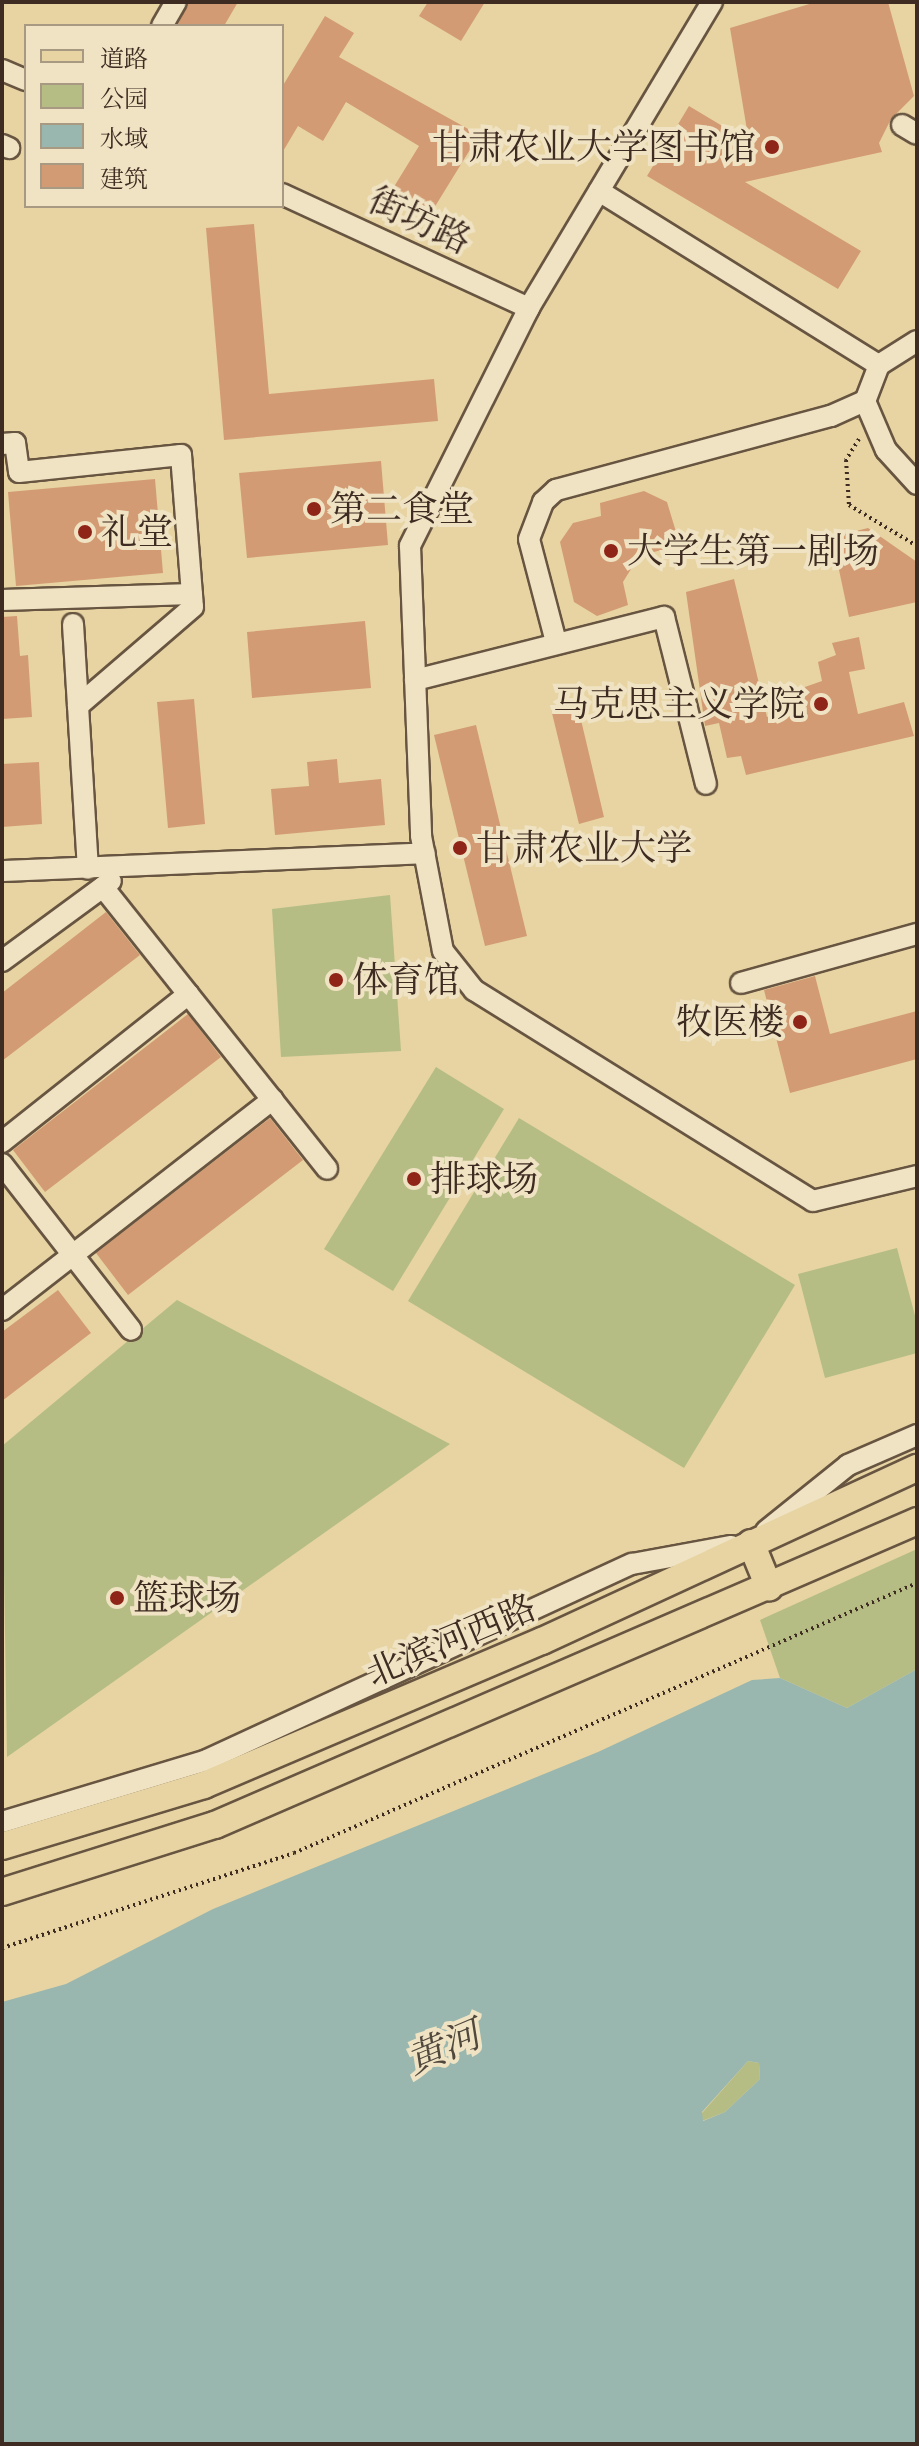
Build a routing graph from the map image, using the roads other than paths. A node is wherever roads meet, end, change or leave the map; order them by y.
1 (176, 2) edge
2 (712, 2) edge
3 (163, 24) edge
4 (2, 70) edge
5 (24, 79) edge
6 (599, 191) junction
7 (284, 195) edge
8 (529, 308) junction
9 (917, 341) edge
10 (879, 365) junction
11 (865, 401) junction
12 (2, 444) edge
13 (917, 484) edge
14 (192, 594) junction
15 (2, 600) edge
16 (73, 624) dead end
17 (556, 642) junction
18 (415, 680) junction
19 (78, 706) junction
20 (706, 784) dead end
21 (425, 853) junction
22 (130, 867) junction
23 (88, 869) junction
24 (2, 871) edge
25 (103, 887) junction
26 (917, 934) edge
27 (2, 961) edge
28 (741, 983) dead end
29 (189, 994) junction
30 (273, 1099) junction
31 (2, 1142) edge
32 (2, 1164) edge
33 (327, 1169) dead end
34 (917, 1176) edge
35 (75, 1253) junction
36 (2, 1310) edge
37 (131, 1330) dead end
38 (917, 1435) edge
39 (917, 1468) edge
40 (917, 1521) edge
41 (751, 1543) junction
42 (769, 1587) junction
43 (2, 1822) edge
44 (2, 1846) edge
45 (2, 1892) edge

1 - 3 street
2 - 6 street
4 - 5 street
6 - 8 street
6 - 10 street
7 - 8 street, 街坊路
8 - 18 street
9 - 10 street
10 - 11 street
11 - 13 street
11 - 17 street
12 - 14 street
14 - 15 street
14 - 19 street
16 - 19 street
17 - 18 street
17 - 20 street
18 - 21 street
19 - 23 street
21 - 22 street
21 - 34 street
22 - 23 street
22 - 25 street
23 - 24 street
25 - 27 street
25 - 29 street
26 - 28 street
29 - 30 street
29 - 31 street
30 - 33 street
30 - 35 street
32 - 35 street
35 - 36 street
35 - 37 street
38 - 41 street
39 - 41 main road, 北滨河西路
40 - 42 main road
41 - 42 main road
41 - 43 street
41 - 44 main road, 北滨河西路
42 - 45 main road

